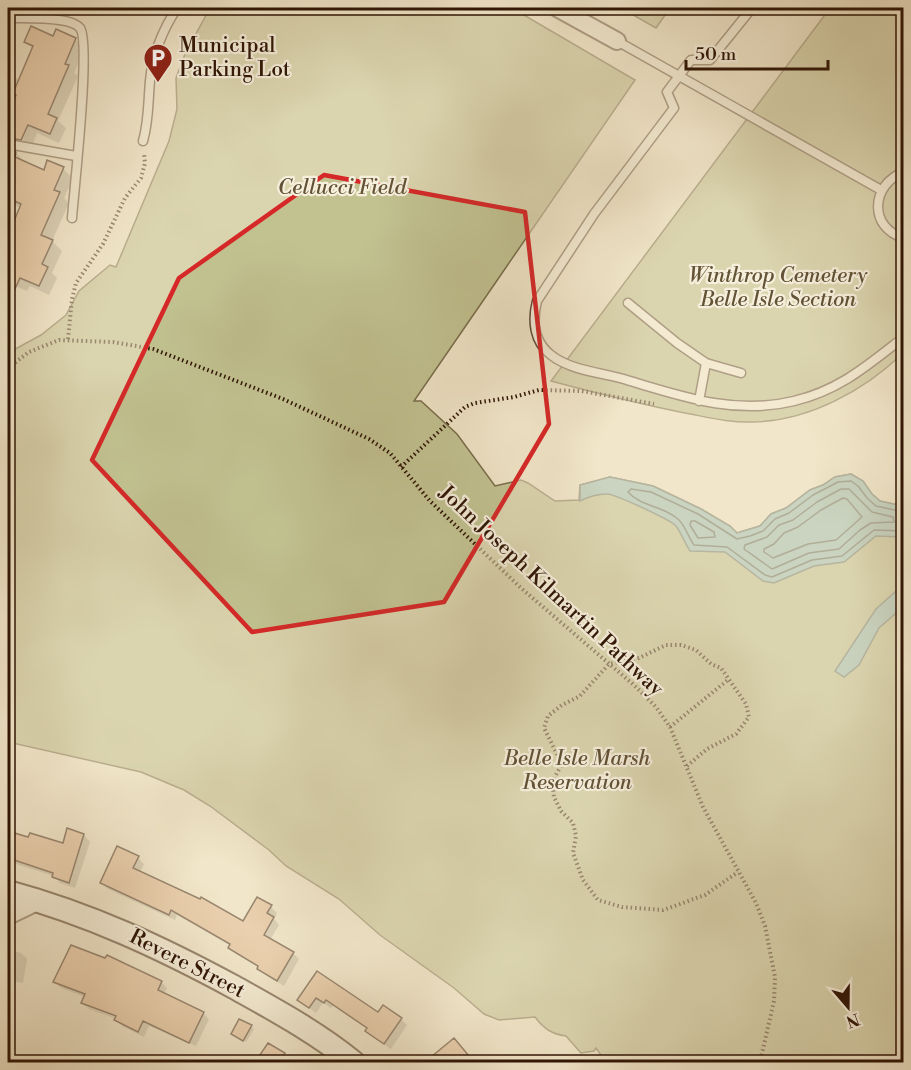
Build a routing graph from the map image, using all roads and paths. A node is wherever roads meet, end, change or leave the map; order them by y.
1 (556, 8) edge
2 (752, 8) edge
3 (172, 9) edge
4 (8, 18) edge
5 (617, 41) joint
6 (679, 76) junction
7 (142, 141) joint
8 (8, 144) edge
9 (76, 156) junction
10 (903, 172) edge
11 (881, 190) junction
12 (72, 218) dead end
13 (903, 238) edge
14 (628, 303) dead end
15 (903, 337) edge
16 (68, 339) junction
17 (706, 363) junction
18 (8, 368) edge
19 (741, 373) dead end
20 (699, 401) junction
21 (657, 405) dead end
22 (401, 467) junction
23 (609, 664) junction
24 (729, 679) junction
25 (670, 727) junction
26 (687, 766) junction
27 (738, 872) junction
28 (8, 892) edge
29 (39, 901) junction
30 (8, 916) edge
31 (352, 1062) edge
32 (760, 1062) edge

1 - 5 street
2 - 6 lane
3 - 7 lane
4 - 9 lane
5 - 6 lane
6 - 11 lane
6 - 20 lane
7 - 16 path
8 - 9 lane
9 - 12 lane
10 - 11 lane
11 - 13 lane
14 - 17 lane
15 - 20 lane
16 - 18 path, John Joseph Kilmartin Pathway
16 - 22 path, John Joseph Kilmartin Pathway
17 - 19 lane
17 - 20 lane
21 - 22 path
22 - 23 path, John Joseph Kilmartin Pathway
23 - 24 path
23 - 25 path, John Joseph Kilmartin Pathway
23 - 27 path
24 - 25 path
24 - 26 path
25 - 26 path, John Joseph Kilmartin Pathway
26 - 27 path, John Joseph Kilmartin Pathway
27 - 32 path, John Joseph Kilmartin Pathway
28 - 29 main road, Revere Street
29 - 30 street
29 - 31 main road, Revere Street

